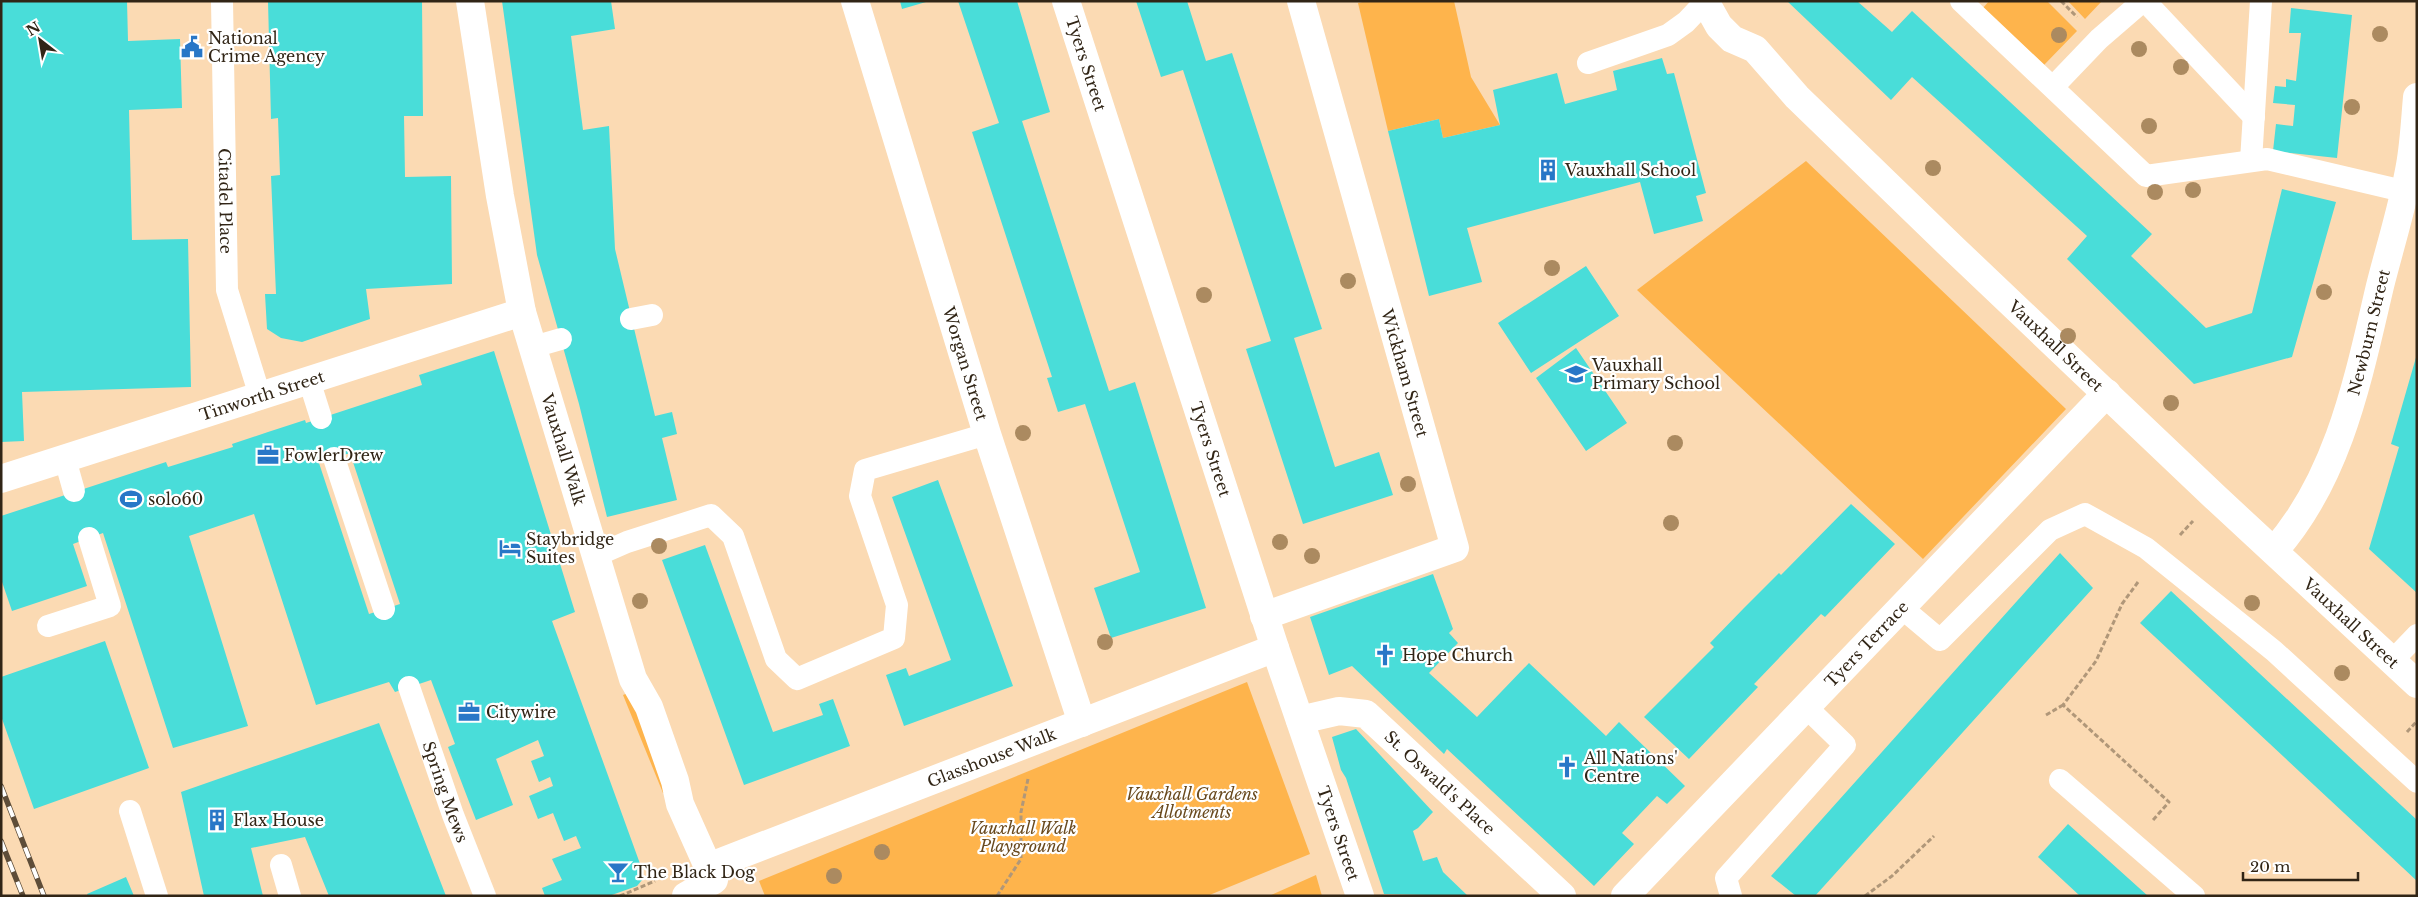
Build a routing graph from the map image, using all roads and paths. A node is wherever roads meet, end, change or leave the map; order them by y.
1 (222, 1) edge
2 (470, 1) edge
3 (855, 1) edge
4 (1066, 1) edge
5 (1301, 1) edge
6 (1961, 1) edge
7 (2144, 1) edge
8 (2261, 1) edge
9 (1705, 2) edge
10 (1588, 63) dead end
11 (2053, 87) junction
12 (2417, 97) edge
13 (2254, 117) junction
14 (2251, 161) junction
15 (2403, 190) junction
16 (522, 312) junction
17 (561, 339) dead end
18 (533, 347) junction
19 (309, 380) junction
20 (2107, 393) junction
21 (260, 396) junction
22 (321, 418) dead end
23 (987, 434) junction
24 (334, 458) dead end
25 (65, 459) junction
26 (1, 480) edge
27 (74, 491) dead end
28 (2215, 497) junction
29 (89, 538) dead end
30 (2274, 551) junction
31 (595, 556) junction
32 (2159, 558) junction
33 (1902, 608) junction
34 (384, 610) dead end
35 (1264, 616) junction
36 (48, 626) dead end
37 (2417, 635) edge
38 (1275, 648) junction
39 (2392, 661) junction
40 (2417, 684) edge
41 (409, 687) dead end
42 (2063, 705) junction
43 (1806, 707) junction
44 (2046, 715) dead end
45 (1300, 720) junction
46 (1082, 723) junction
47 (1029, 772) dead end
48 (2060, 780) dead end
49 (2417, 782) edge
50 (130, 811) dead end
51 (1934, 836) dead end
52 (2133, 843) junction
53 (281, 865) dead end
54 (711, 874) junction
55 (662, 879) dead end
56 (158, 896) edge
57 (290, 896) edge
58 (485, 896) edge
59 (620, 896) edge
60 (686, 896) edge
61 (997, 896) edge
62 (1360, 896) edge
63 (1562, 896) edge
64 (1625, 896) edge
65 (1731, 896) edge
66 (1864, 896) edge
67 (2194, 896) edge

1 - 21 lane, Citadel Place
2 - 16 street, Vauxhall Walk
3 - 23 street, Worgan Street
4 - 35 street, Tyers Street
5 - 35 street, Wickham Street
6 - 11 lane
7 - 11 lane
7 - 13 lane
8 - 13 lane
9 - 10 lane
9 - 20 street, Vauxhall Street
11 - 14 lane
12 - 15 street, Newburn Street
13 - 14 lane
14 - 15 lane
15 - 30 street, Newburn Street
16 - 18 street, Vauxhall Walk
16 - 19 street, Tinworth Street
17 - 18 lane
18 - 31 street, Vauxhall Walk
19 - 21 street, Tinworth Street
19 - 22 lane
20 - 28 street, Vauxhall Street
20 - 33 street, Tyers Terrace
21 - 25 street, Tinworth Street
23 - 31 lane
23 - 46 street, Worgan Street
24 - 34 lane
25 - 26 street, Tinworth Street
25 - 27 lane
28 - 30 street, Vauxhall Street
28 - 32 path
29 - 36 lane
30 - 39 street, Vauxhall Street
31 - 54 street, Vauxhall Walk
32 - 33 lane
32 - 42 path
32 - 49 lane
33 - 43 street, Tyers Terrace
35 - 38 street, Tyers Street
37 - 39 lane
38 - 45 street, Tyers Street
38 - 46 street, Glasshouse Walk
39 - 40 street, Vauxhall Street
41 - 58 lane, Spring Mews
42 - 44 path
42 - 52 path
43 - 64 street, Tyers Terrace
43 - 65 lane
45 - 62 street, Tyers Street
45 - 63 street, St. Oswald's Place
46 - 54 street, Glasshouse Walk
47 - 61 path
48 - 52 lane
50 - 56 lane
51 - 66 path
52 - 67 lane
53 - 57 lane
54 - 60 street, Glasshouse Walk
55 - 59 path

